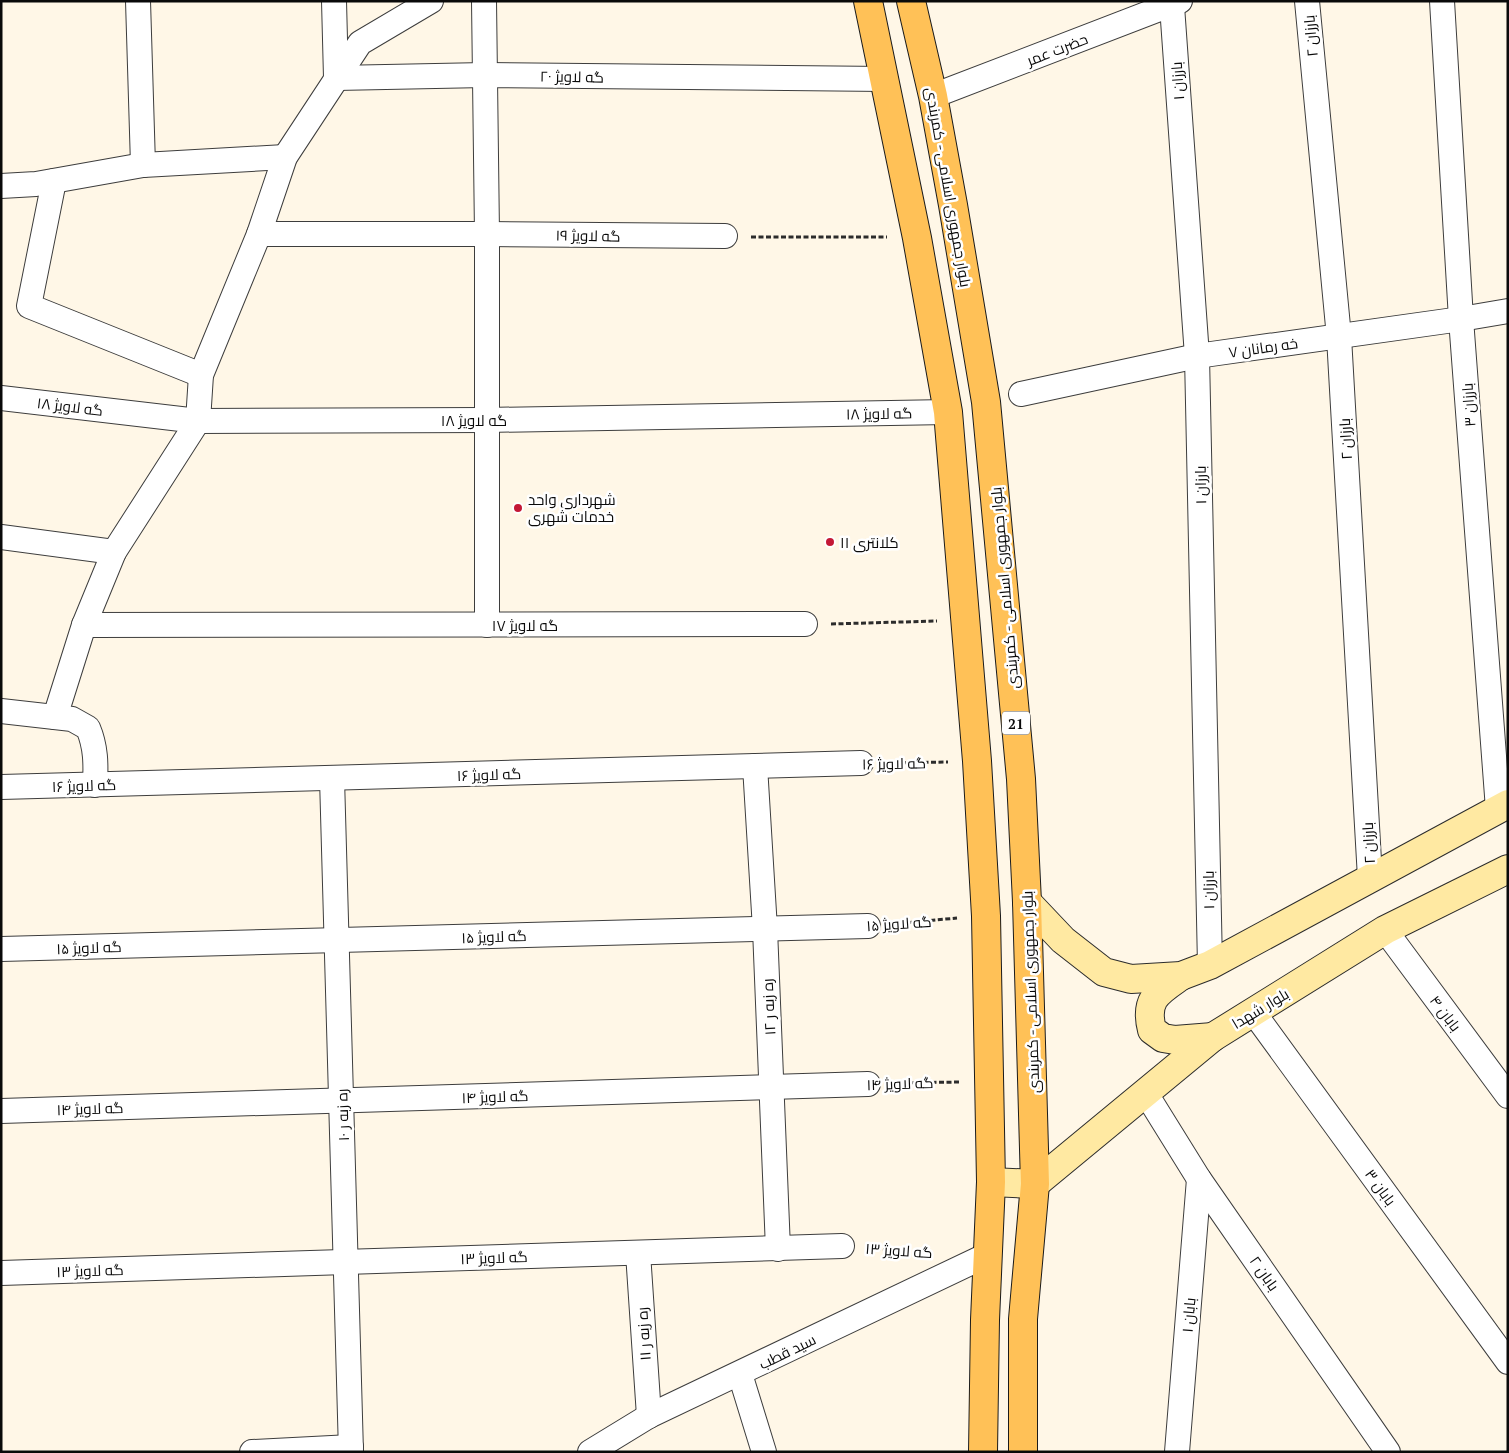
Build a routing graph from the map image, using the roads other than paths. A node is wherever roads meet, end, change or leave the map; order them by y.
1 (138, 1) edge
2 (334, 1) edge
3 (431, 1) edge
4 (484, 1) edge
5 (868, 1) edge
6 (911, 1) edge
7 (1307, 1) edge
8 (1442, 1) edge
9 (1176, 3) edge
10 (485, 75) junction
11 (336, 78) junction
12 (885, 79) junction
13 (933, 96) junction
14 (285, 157) junction
15 (143, 165) junction
16 (54, 181) junction
17 (1, 186) edge
18 (259, 234) junction
19 (487, 234) junction
20 (725, 236) road end
21 (1508, 311) edge
22 (1461, 319) junction
23 (1339, 337) junction
24 (1197, 356) junction
25 (201, 375) junction
26 (1021, 394) dead end
27 (1, 398) edge
28 (948, 412) junction
29 (487, 420) junction
30 (198, 421) junction
31 (1, 537) edge
32 (114, 552) junction
33 (805, 624) road end
34 (84, 625) junction
35 (487, 625) junction
36 (1, 711) edge
37 (55, 717) junction
38 (861, 763) road end
39 (754, 766) junction
40 (332, 778) junction
41 (95, 785) junction
42 (1, 787) edge
43 (1503, 806) edge
44 (1508, 869) edge
45 (1370, 878) junction
46 (1027, 902) junction
47 (868, 926) road end
48 (764, 929) junction
49 (1385, 930) junction
50 (337, 940) junction
51 (1, 949) edge
52 (1210, 965) junction
53 (1181, 976) junction
54 (1254, 1013) junction
55 (1213, 1037) junction
56 (868, 1084) road end
57 (772, 1088) junction
58 (1145, 1092) junction
59 (1508, 1096) edge
60 (341, 1100) junction
61 (1, 1111) edge
62 (1199, 1179) junction
63 (992, 1182) junction
64 (1035, 1184) junction
65 (842, 1246) road end
66 (778, 1248) junction
67 (638, 1253) junction
68 (987, 1255) junction
69 (346, 1262) junction
70 (1, 1273) edge
71 (1023, 1319) junction
72 (985, 1320) junction
73 (1508, 1362) edge
74 (740, 1374) junction
75 (649, 1416) junction
76 (351, 1450) edge
77 (252, 1452) edge
78 (590, 1452) edge
79 (764, 1452) edge
80 (983, 1452) edge
81 (1022, 1452) edge
82 (1177, 1452) edge
83 (1388, 1452) edge

1 - 15 street
2 - 11 street
3 - 11 street
4 - 10 street
5 - 12 main road
6 - 13 main road, بلوار جمهوری اسلامی - کمربندی / 21
7 - 23 street, بارزان ۲
8 - 22 street, بارزان ۳
9 - 13 street, حضرت عمر
9 - 24 street, بارزان ۱
10 - 11 street, گه لاویژ ۲۰
10 - 12 street, گه لاویژ ۲۰
10 - 19 street
11 - 14 street
12 - 28 main road
13 - 46 main road, بلوار جمهوری اسلامی - کمربندی / 21
14 - 15 street
14 - 18 street
15 - 16 street
16 - 17 street
16 - 25 street
18 - 19 street, ۱۹ گه لاویژ
18 - 25 street
19 - 20 street, ۱۹ گه لاویژ
19 - 29 street
21 - 22 street, خه رمانان ۷
22 - 23 street, خه رمانان ۷
22 - 43 street, بارزان ۳
23 - 24 street, خه رمانان ۷
23 - 45 street, بارزان ۲
24 - 26 street, خه رمانان ۷
24 - 52 street, بارزان ۱
25 - 30 street
27 - 30 street, گه لاویژ ۱۸
28 - 29 street, گه لاویژ ۱۸
28 - 63 main road
29 - 30 street, گه لاویژ ۱۸
29 - 35 street
30 - 32 street
31 - 32 street
32 - 34 street
33 - 35 street, گه لاویژ ۱۷
34 - 35 street, گه لاویژ ۱۷
34 - 37 street
36 - 37 street
37 - 41 street
38 - 39 street, ۱۶ گه لاویژ
39 - 40 street, ۱۶ گه لاویژ
39 - 48 street, ره زبه ر ۱۲
40 - 41 street, ۱۶ گه لاویژ
40 - 50 street, ره زبه ر ۱۰
41 - 42 street, ۱۶ گه لاویژ
43 - 45 main road
44 - 49 main road, بلوار شهدا
45 - 52 main road
46 - 53 main road
46 - 64 main road, بلوار جمهوری اسلامی - کمربندی / 21
47 - 48 street, گه لاویژ ۱۵
48 - 50 street, گه لاویژ ۱۵
48 - 57 street, ره زبه ر ۱۲
49 - 54 main road, بلوار شهدا
49 - 59 street, بابان ۴
50 - 51 street, گه لاویژ ۱۵
50 - 60 street, ره زبه ر ۱۰
52 - 53 main road
53 - 55 main road
54 - 55 main road, بلوار شهدا
54 - 73 street, بابان ۳
55 - 58 main road, بلوار شهدا
56 - 57 street, گه لاویژ ۱۴
57 - 60 street, گه لاویژ ۱۴
57 - 66 street, ره زبه ر ۱۲
58 - 62 street, بابان ۲
58 - 64 main road, بلوار شهدا
60 - 61 street, گه لاویژ ۱۴
60 - 69 street, ره زبه ر ۱۰
62 - 82 street, بابان ۱
62 - 83 street, بابان ۲
63 - 64 main road
63 - 68 main road
64 - 71 main road, بلوار جمهوری اسلامی - کمربندی / 21
65 - 66 street, گه لاویژ ۱۳
66 - 67 street, گه لاویژ ۱۳
67 - 69 street, گه لاویژ ۱۳
67 - 75 street, ره زبه ر ۱۱
68 - 72 main road
68 - 74 street, سید قطب
69 - 70 street, گه لاویژ ۱۳
69 - 76 street, ره زبه ر ۱۰
71 - 72 main road
71 - 81 main road, بلوار جمهوری اسلامی - کمربندی / 21
72 - 80 main road
74 - 75 street, سید قطب
74 - 79 street
75 - 78 street, سید قطب
76 - 77 street

